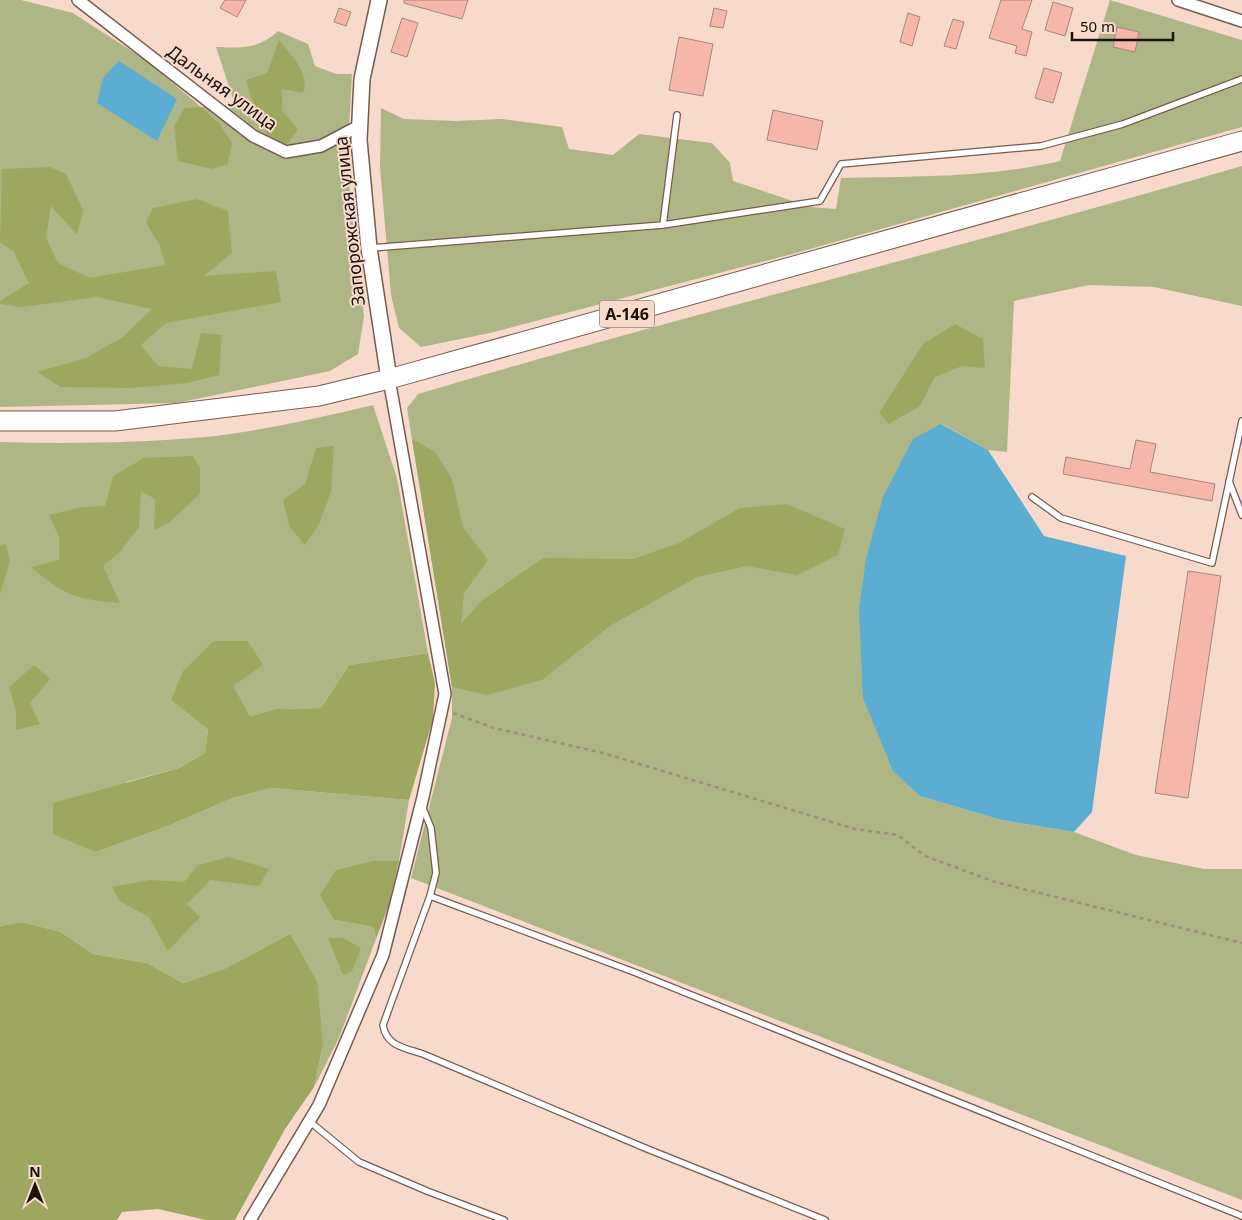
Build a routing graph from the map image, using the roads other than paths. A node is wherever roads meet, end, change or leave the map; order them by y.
1 (78, 0) edge
2 (379, 0) edge
3 (1178, 0) edge
4 (1242, 21) edge
5 (1242, 79) edge
6 (677, 115) dead end
7 (359, 126) junction
8 (1242, 141) edge
9 (663, 225) junction
10 (369, 248) junction
11 (389, 379) junction
12 (0, 421) edge
13 (1242, 421) edge
14 (1229, 481) junction
15 (1032, 497) dead end
16 (1242, 515) edge
17 (421, 804) junction
18 (430, 896) junction
19 (309, 1121) junction
20 (1242, 1216) edge
21 (250, 1220) edge
22 (504, 1220) edge
23 (825, 1220) edge

1 - 7 street, Дальняя улица
2 - 7 main road, Запорожская улица
3 - 4 street
5 - 9 lane
6 - 9 lane
7 - 10 main road, Запорожская улица
8 - 11 highway, А-146
9 - 10 lane
10 - 11 main road, Запорожская улица
11 - 12 highway, А-146
11 - 17 street
13 - 14 lane
14 - 15 lane
14 - 16 lane
17 - 18 lane
17 - 19 street
18 - 20 lane
18 - 23 lane
19 - 21 street
19 - 22 lane

